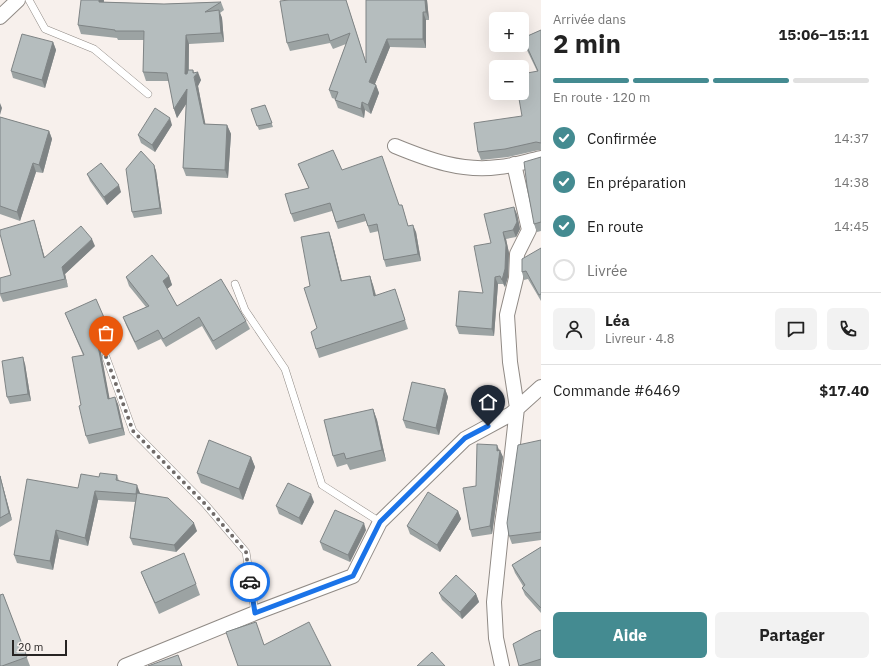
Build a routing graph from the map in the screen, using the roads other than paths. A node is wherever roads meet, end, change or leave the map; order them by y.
1 (18, 0) edge
2 (29, 0) edge
3 (0, 17) edge
4 (148, 94) dead end
5 (395, 146) dead end
6 (541, 158) edge
7 (514, 164) junction
8 (235, 284) dead end
9 (106, 357) dead end
10 (541, 387) edge
11 (517, 408) junction
12 (380, 522) junction
13 (255, 613) junction
14 (126, 666) edge
15 (502, 666) edge

1 - 3 street
2 - 4 lane
5 - 7 street
6 - 7 street
7 - 11 street
8 - 12 lane
9 - 13 lane
10 - 11 street
11 - 12 street
11 - 15 street
12 - 13 street
13 - 14 street

